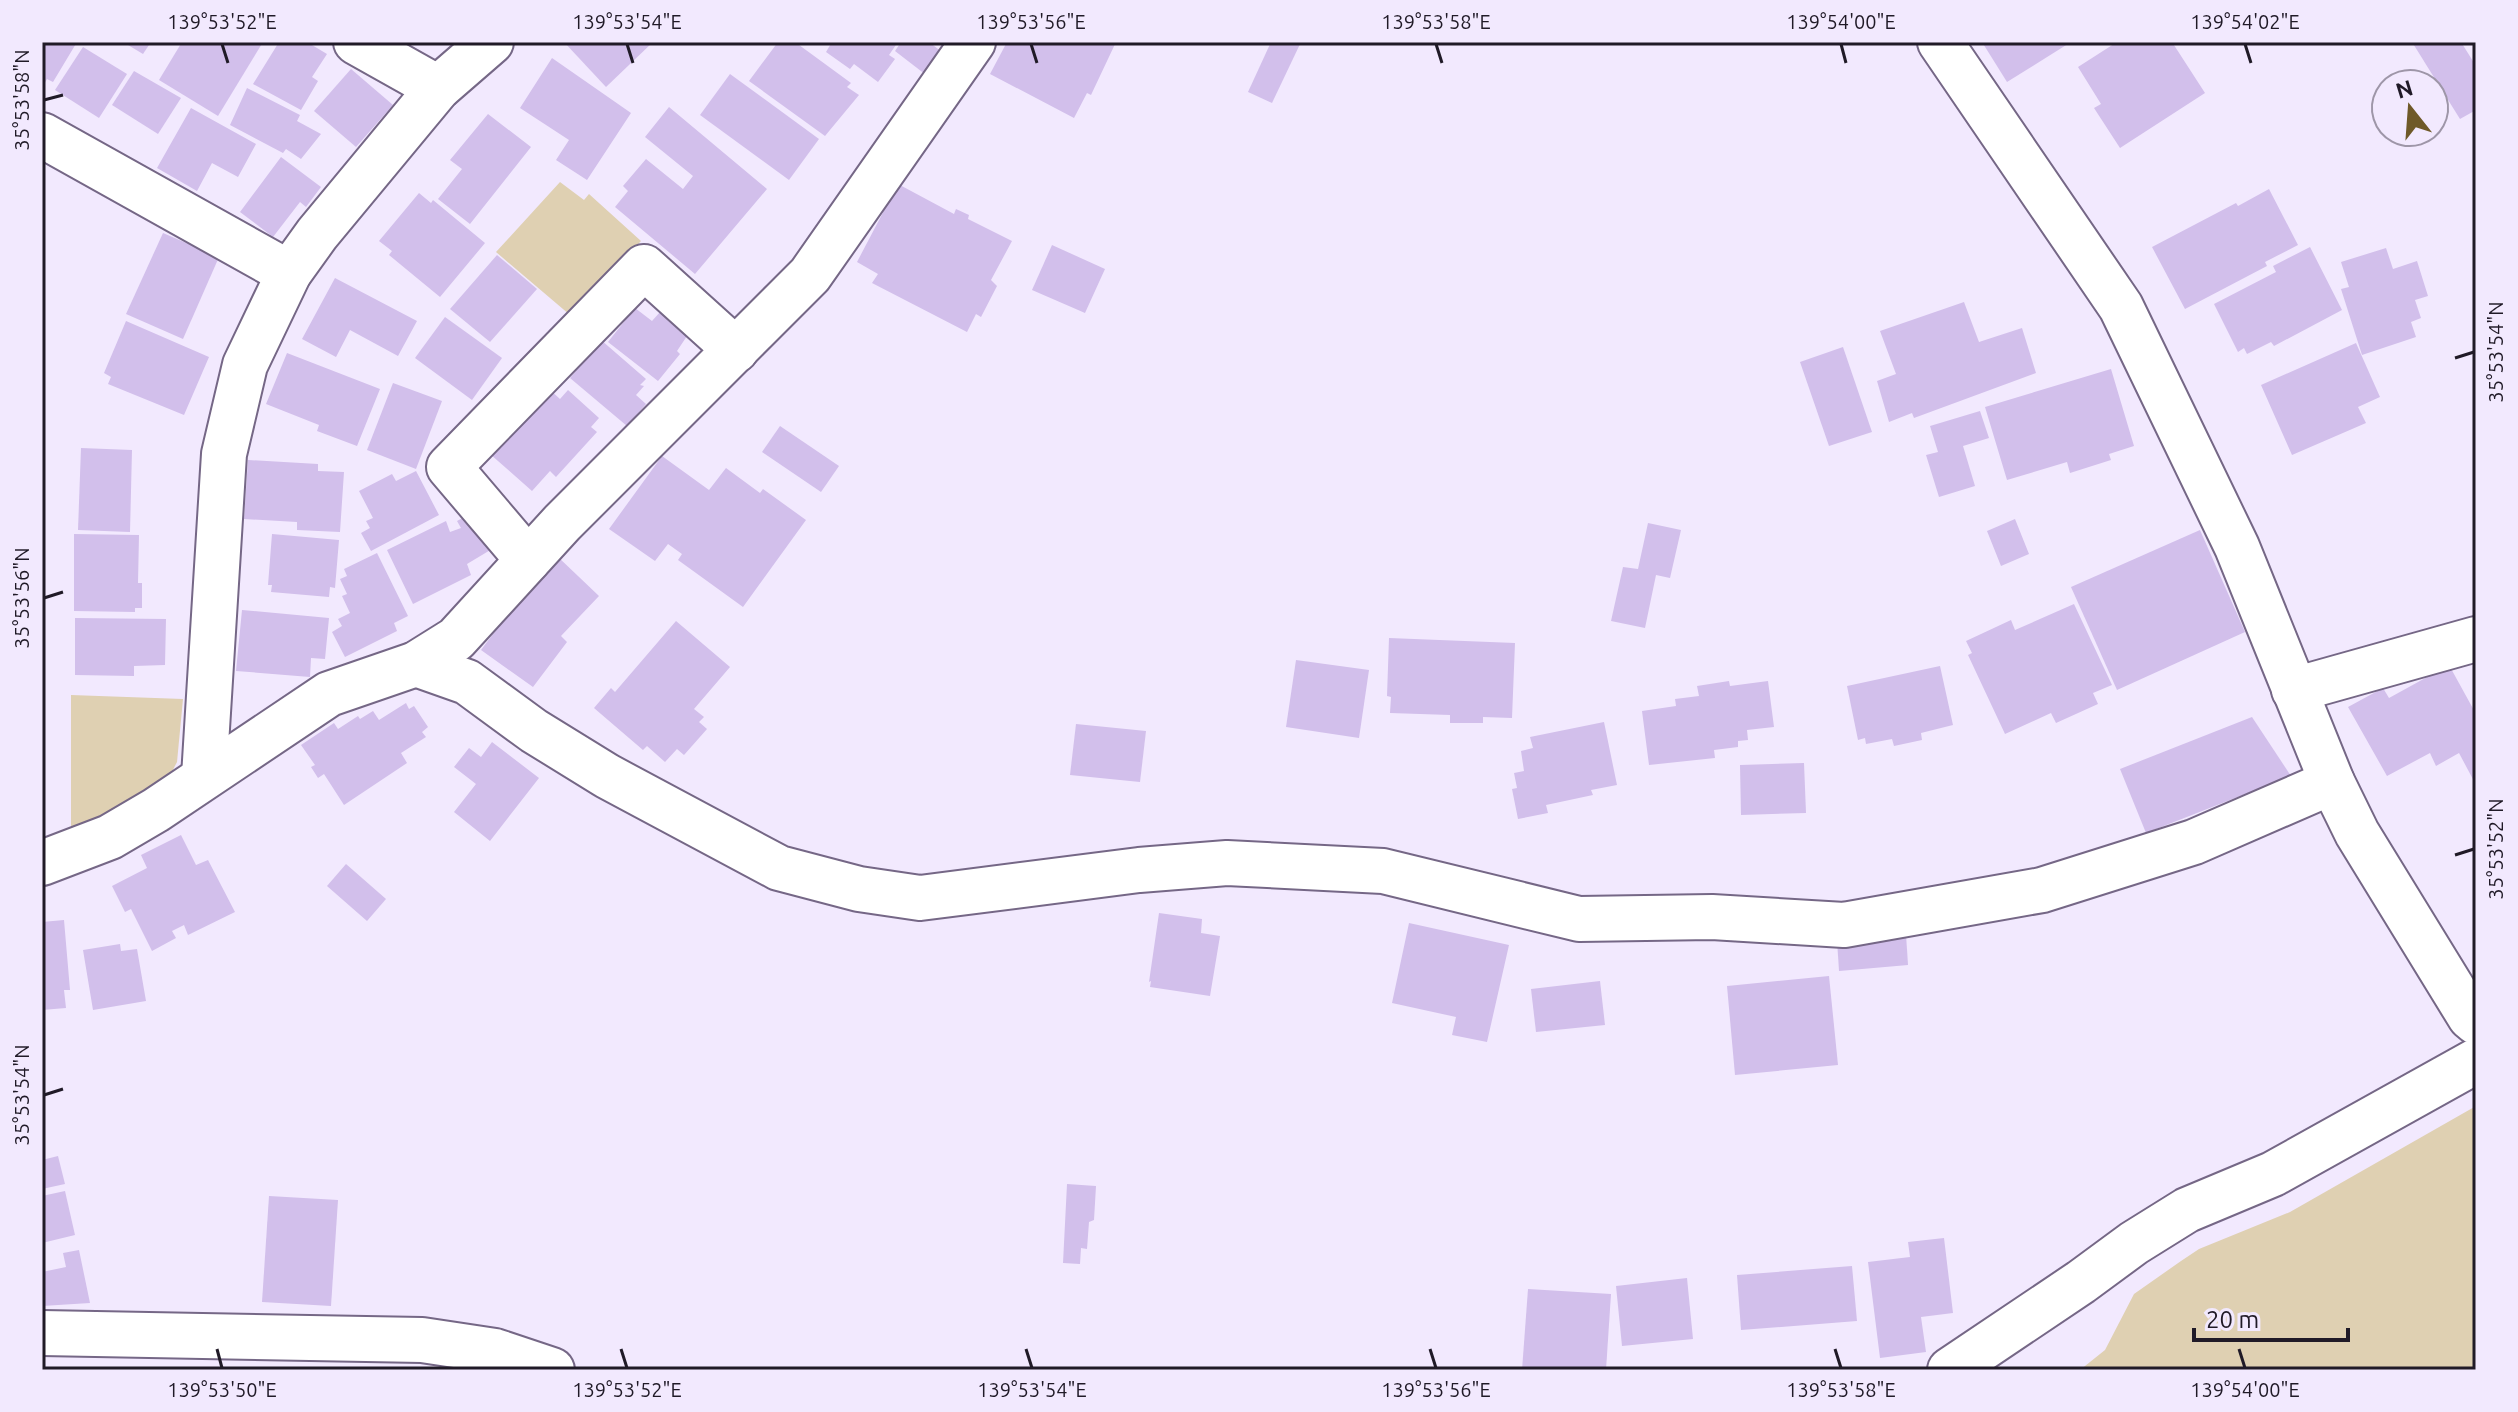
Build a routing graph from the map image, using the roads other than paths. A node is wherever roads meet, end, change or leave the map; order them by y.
1 (356, 42) edge
2 (491, 42) edge
3 (973, 42) edge
4 (1940, 42) edge
5 (438, 88) junction
6 (42, 135) edge
7 (289, 273) junction
8 (736, 350) junction
9 (528, 560) junction
10 (2476, 639) edge
11 (416, 664) junction
12 (2294, 690) junction
13 (204, 777) junction
14 (2332, 782) junction
15 (42, 863) edge
16 (2476, 1022) edge
17 (2476, 1061) edge
18 (42, 1333) edge
19 (552, 1370) edge
20 (1950, 1370) edge

1 - 5 street
2 - 5 street
3 - 8 street
4 - 12 street
5 - 7 street
6 - 7 street
7 - 13 street
8 - 9 street
8 - 9 street
9 - 11 street
10 - 12 street
11 - 13 street
11 - 14 street
12 - 14 street
13 - 15 street
14 - 16 street
17 - 20 street
18 - 19 street

